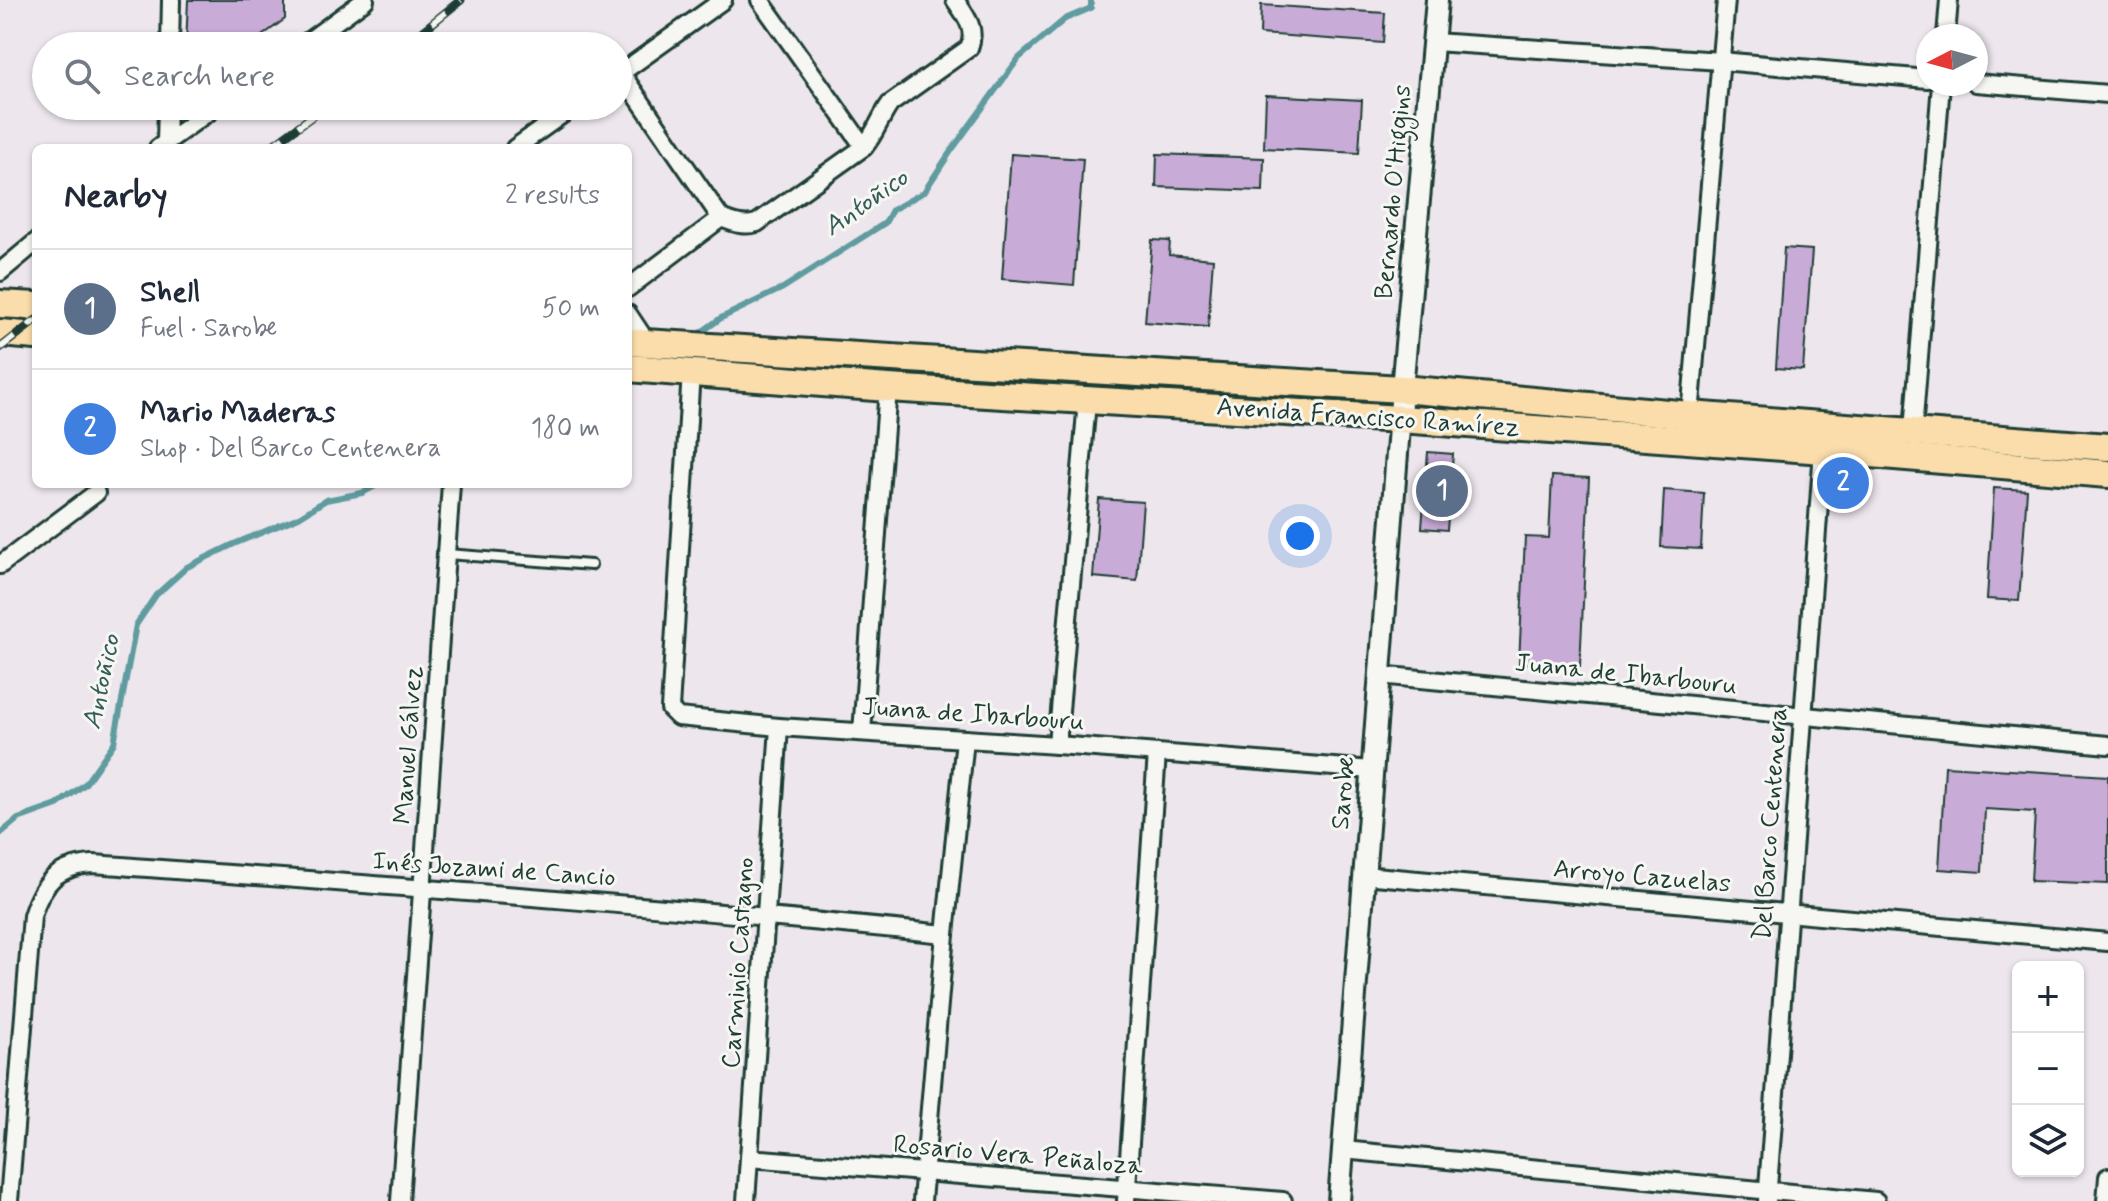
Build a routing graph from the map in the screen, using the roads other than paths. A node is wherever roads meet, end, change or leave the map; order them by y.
1 (171, 0) edge
2 (365, 0) edge
3 (723, 0) edge
4 (760, 0) edge
5 (1437, 0) edge
6 (1726, 0) edge
7 (1949, 0) edge
8 (960, 2) edge
9 (1947, 24) edge
10 (170, 32) edge
11 (321, 32) edge
12 (1434, 42) junction
13 (1721, 61) junction
14 (632, 65) edge
15 (1916, 78) edge
16 (1988, 84) edge
17 (632, 92) edge
18 (2108, 94) edge
19 (1940, 96) edge
20 (165, 120) edge
21 (197, 120) edge
22 (554, 120) edge
23 (162, 144) edge
24 (163, 144) edge
25 (521, 144) edge
26 (864, 147) junction
27 (721, 218) junction
28 (32, 245) edge
29 (0, 272) edge
30 (632, 285) edge
31 (0, 304) edge
32 (32, 306) edge
33 (0, 333) edge
34 (32, 336) edge
35 (638, 343) edge
36 (632, 368) edge
37 (691, 372) junction
38 (888, 388) junction
39 (1402, 389) junction
40 (1087, 401) junction
41 (1690, 415) junction
42 (1400, 419) junction
43 (1913, 431) junction
44 (2108, 447) edge
45 (1823, 450) junction
46 (2108, 474) edge
47 (451, 488) edge
48 (96, 493) dead end
49 (447, 554) junction
50 (0, 565) edge
51 (591, 565) dead end
52 (1379, 675) junction
53 (1803, 716) junction
54 (779, 727) junction
55 (862, 732) junction
56 (965, 739) junction
57 (1057, 745) junction
58 (2108, 745) edge
59 (1157, 753) junction
60 (1372, 770) junction
61 (1363, 875) junction
62 (423, 889) junction
63 (1789, 914) junction
64 (767, 916) junction
65 (945, 934) junction
66 (2108, 942) edge
67 (1343, 1150) junction
68 (749, 1158) junction
69 (925, 1173) junction
70 (2108, 1177) edge
71 (1127, 1195) edge
72 (1767, 1196) edge
73 (9, 1201) edge
74 (400, 1201) edge
75 (746, 1201) edge
76 (922, 1201) edge
77 (1283, 1201) edge
78 (1339, 1201) edge
79 (1876, 1201) edge
80 (2106, 1201) edge

1 - 10 street
2 - 11 street
3 - 14 street
4 - 26 street
5 - 12 street, Bernardo O'Higgins
6 - 13 street
7 - 9 street
8 - 26 street
12 - 13 street
12 - 39 street, Bernardo O'Higgins
13 - 15 street
13 - 41 street
16 - 18 street
17 - 27 street
19 - 43 street
20 - 23 street
21 - 24 street
22 - 25 street
26 - 27 street
27 - 30 street
28 - 29 street
31 - 32 main road
33 - 34 main road
35 - 39 main road, Avenida Francisco Ramírez
36 - 37 main road, Avenida Francisco Ramírez
37 - 38 main road, Avenida Francisco Ramírez
37 - 54 street, Juana de Ibarbouru
38 - 40 main road, Avenida Francisco Ramírez
38 - 55 street
39 - 41 main road, Avenida Francisco Ramírez
39 - 42 street, Sarobe
40 - 42 main road, Avenida Francisco Ramírez
40 - 57 street
41 - 43 main road, Avenida Francisco Ramírez
42 - 45 main road, Avenida Francisco Ramírez
42 - 52 street, Sarobe
43 - 44 main road, Avenida Francisco Ramírez
45 - 46 main road, Avenida Francisco Ramírez
45 - 53 street, Del Barco Centenera
47 - 49 street, Manuel Gálvez
48 - 50 street
49 - 51 lane
49 - 62 street, Manuel Gálvez
52 - 53 street, Juana de Ibarbouru
52 - 60 street, Sarobe
53 - 58 street, Juana de Ibarbouru
53 - 63 street, Del Barco Centenera
54 - 55 street, Juana de Ibarbouru
54 - 64 street, Carminio Castagno
55 - 56 street, Juana de Ibarbouru
56 - 57 street, Juana de Ibarbouru
56 - 65 street
57 - 59 street, Juana de Ibarbouru
59 - 60 street, Juana de Ibarbouru
59 - 71 street
60 - 61 street, Sarobe
61 - 63 street, Arroyo Cazuelas
61 - 67 street, Sarobe
62 - 64 street, Inés Jozami de Cancio
62 - 73 street, Inés Jozami de Cancio
62 - 74 street, Manuel Gálvez
63 - 66 street, Arroyo Cazuelas
63 - 72 street, Del Barco Centenera
64 - 65 street, Inés Jozami de Cancio
64 - 68 street, Carminio Castagno
65 - 69 street
67 - 72 street
67 - 78 street, Sarobe
68 - 69 street, Rosario Vera Peñaloza
68 - 75 street, Carminio Castagno
69 - 71 street, Rosario Vera Peñaloza
69 - 76 street
70 - 80 street
71 - 77 street, Rosario Vera Peñaloza
72 - 79 street

